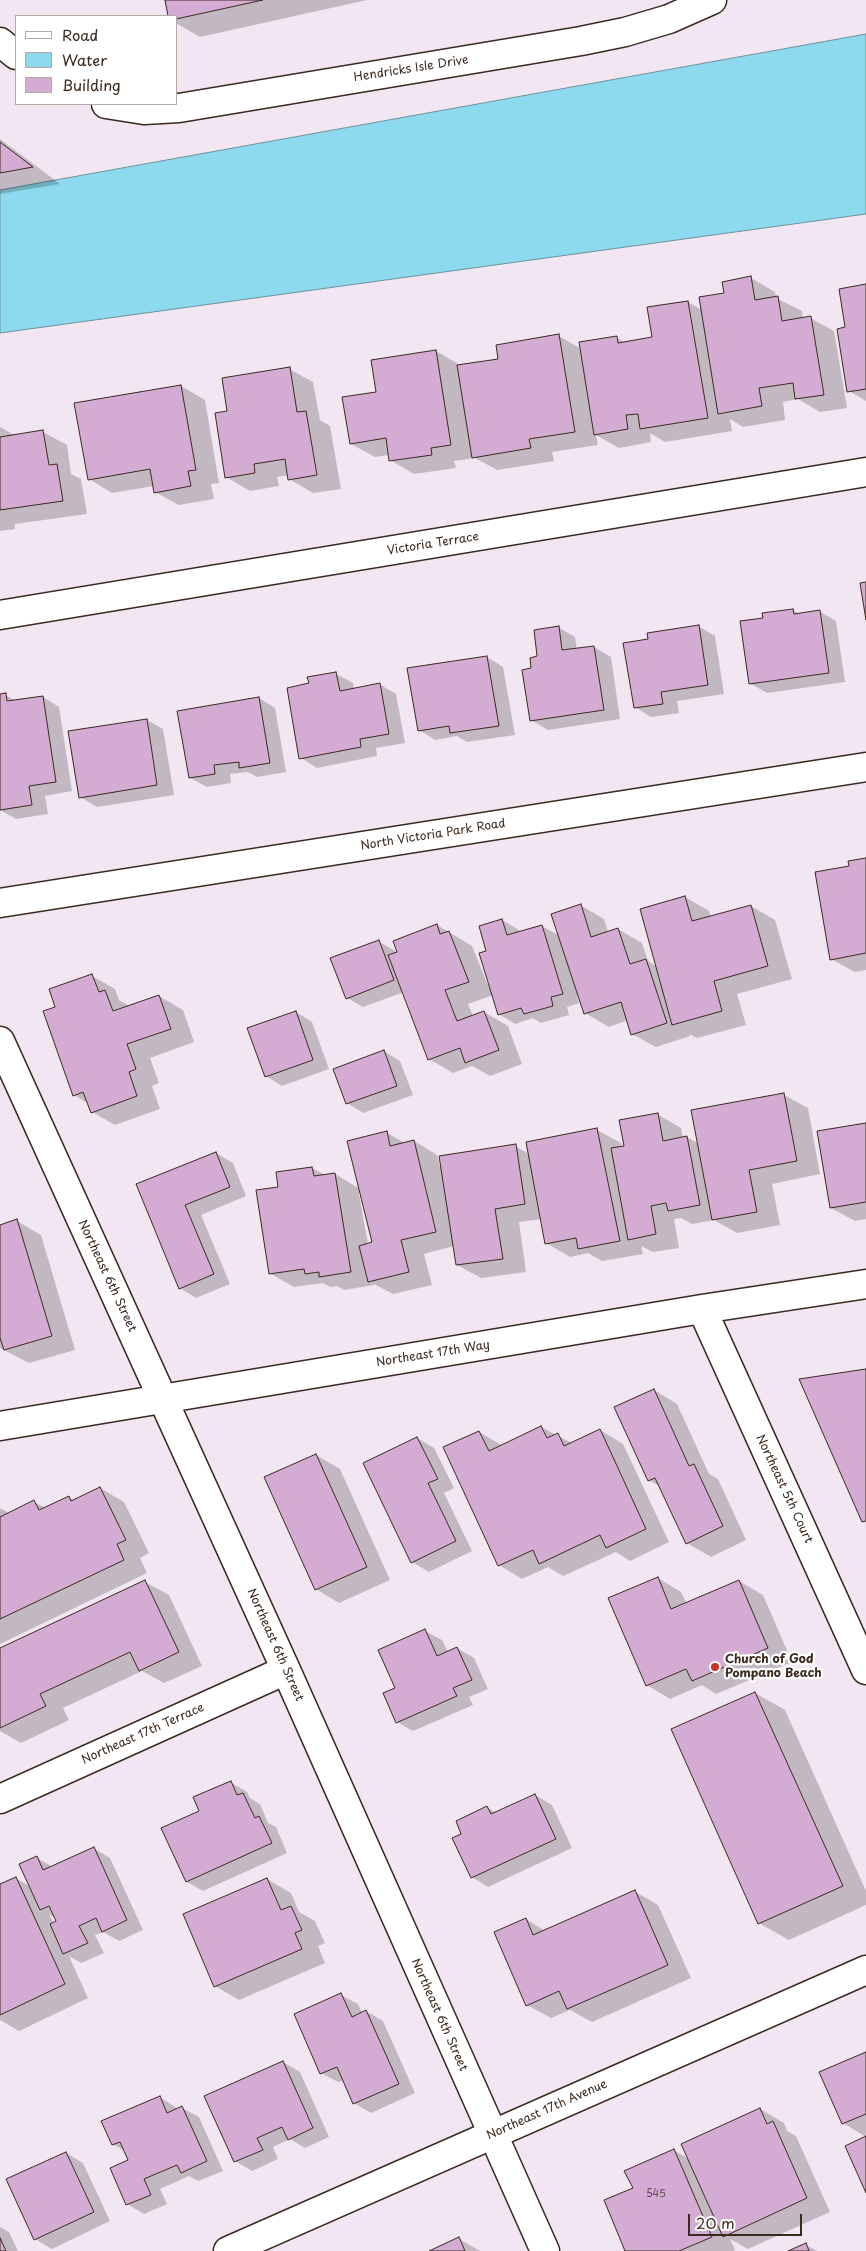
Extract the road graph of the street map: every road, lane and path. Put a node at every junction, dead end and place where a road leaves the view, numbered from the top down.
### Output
1 (712, 0) edge
2 (0, 42) edge
3 (15, 54) edge
4 (112, 105) edge
5 (866, 472) edge
6 (0, 615) edge
7 (866, 767) edge
8 (0, 903) edge
9 (0, 1042) edge
10 (866, 1284) edge
11 (702, 1309) junction
12 (163, 1399) junction
13 (0, 1426) edge
14 (286, 1670) junction
15 (866, 1670) edge
16 (0, 1799) edge
17 (866, 1970) edge
18 (492, 2134) junction
19 (228, 2251) edge
20 (545, 2251) edge

1 - 4 street, Hendricks Isle Drive
2 - 3 street
5 - 6 street, Victoria Terrace
7 - 8 street, North Victoria Park Road
9 - 12 street, Northeast 6th Street
10 - 11 street, Northeast 17th Way
11 - 12 street, Northeast 17th Way
11 - 15 street, Northeast 5th Court
12 - 13 street, Northeast 17th Way
12 - 14 street, Northeast 6th Street
14 - 16 street, Northeast 17th Terrace
14 - 18 street, Northeast 6th Street
17 - 18 street, Northeast 17th Avenue
18 - 19 street, Northeast 17th Avenue
18 - 20 street, Northeast 6th Street

